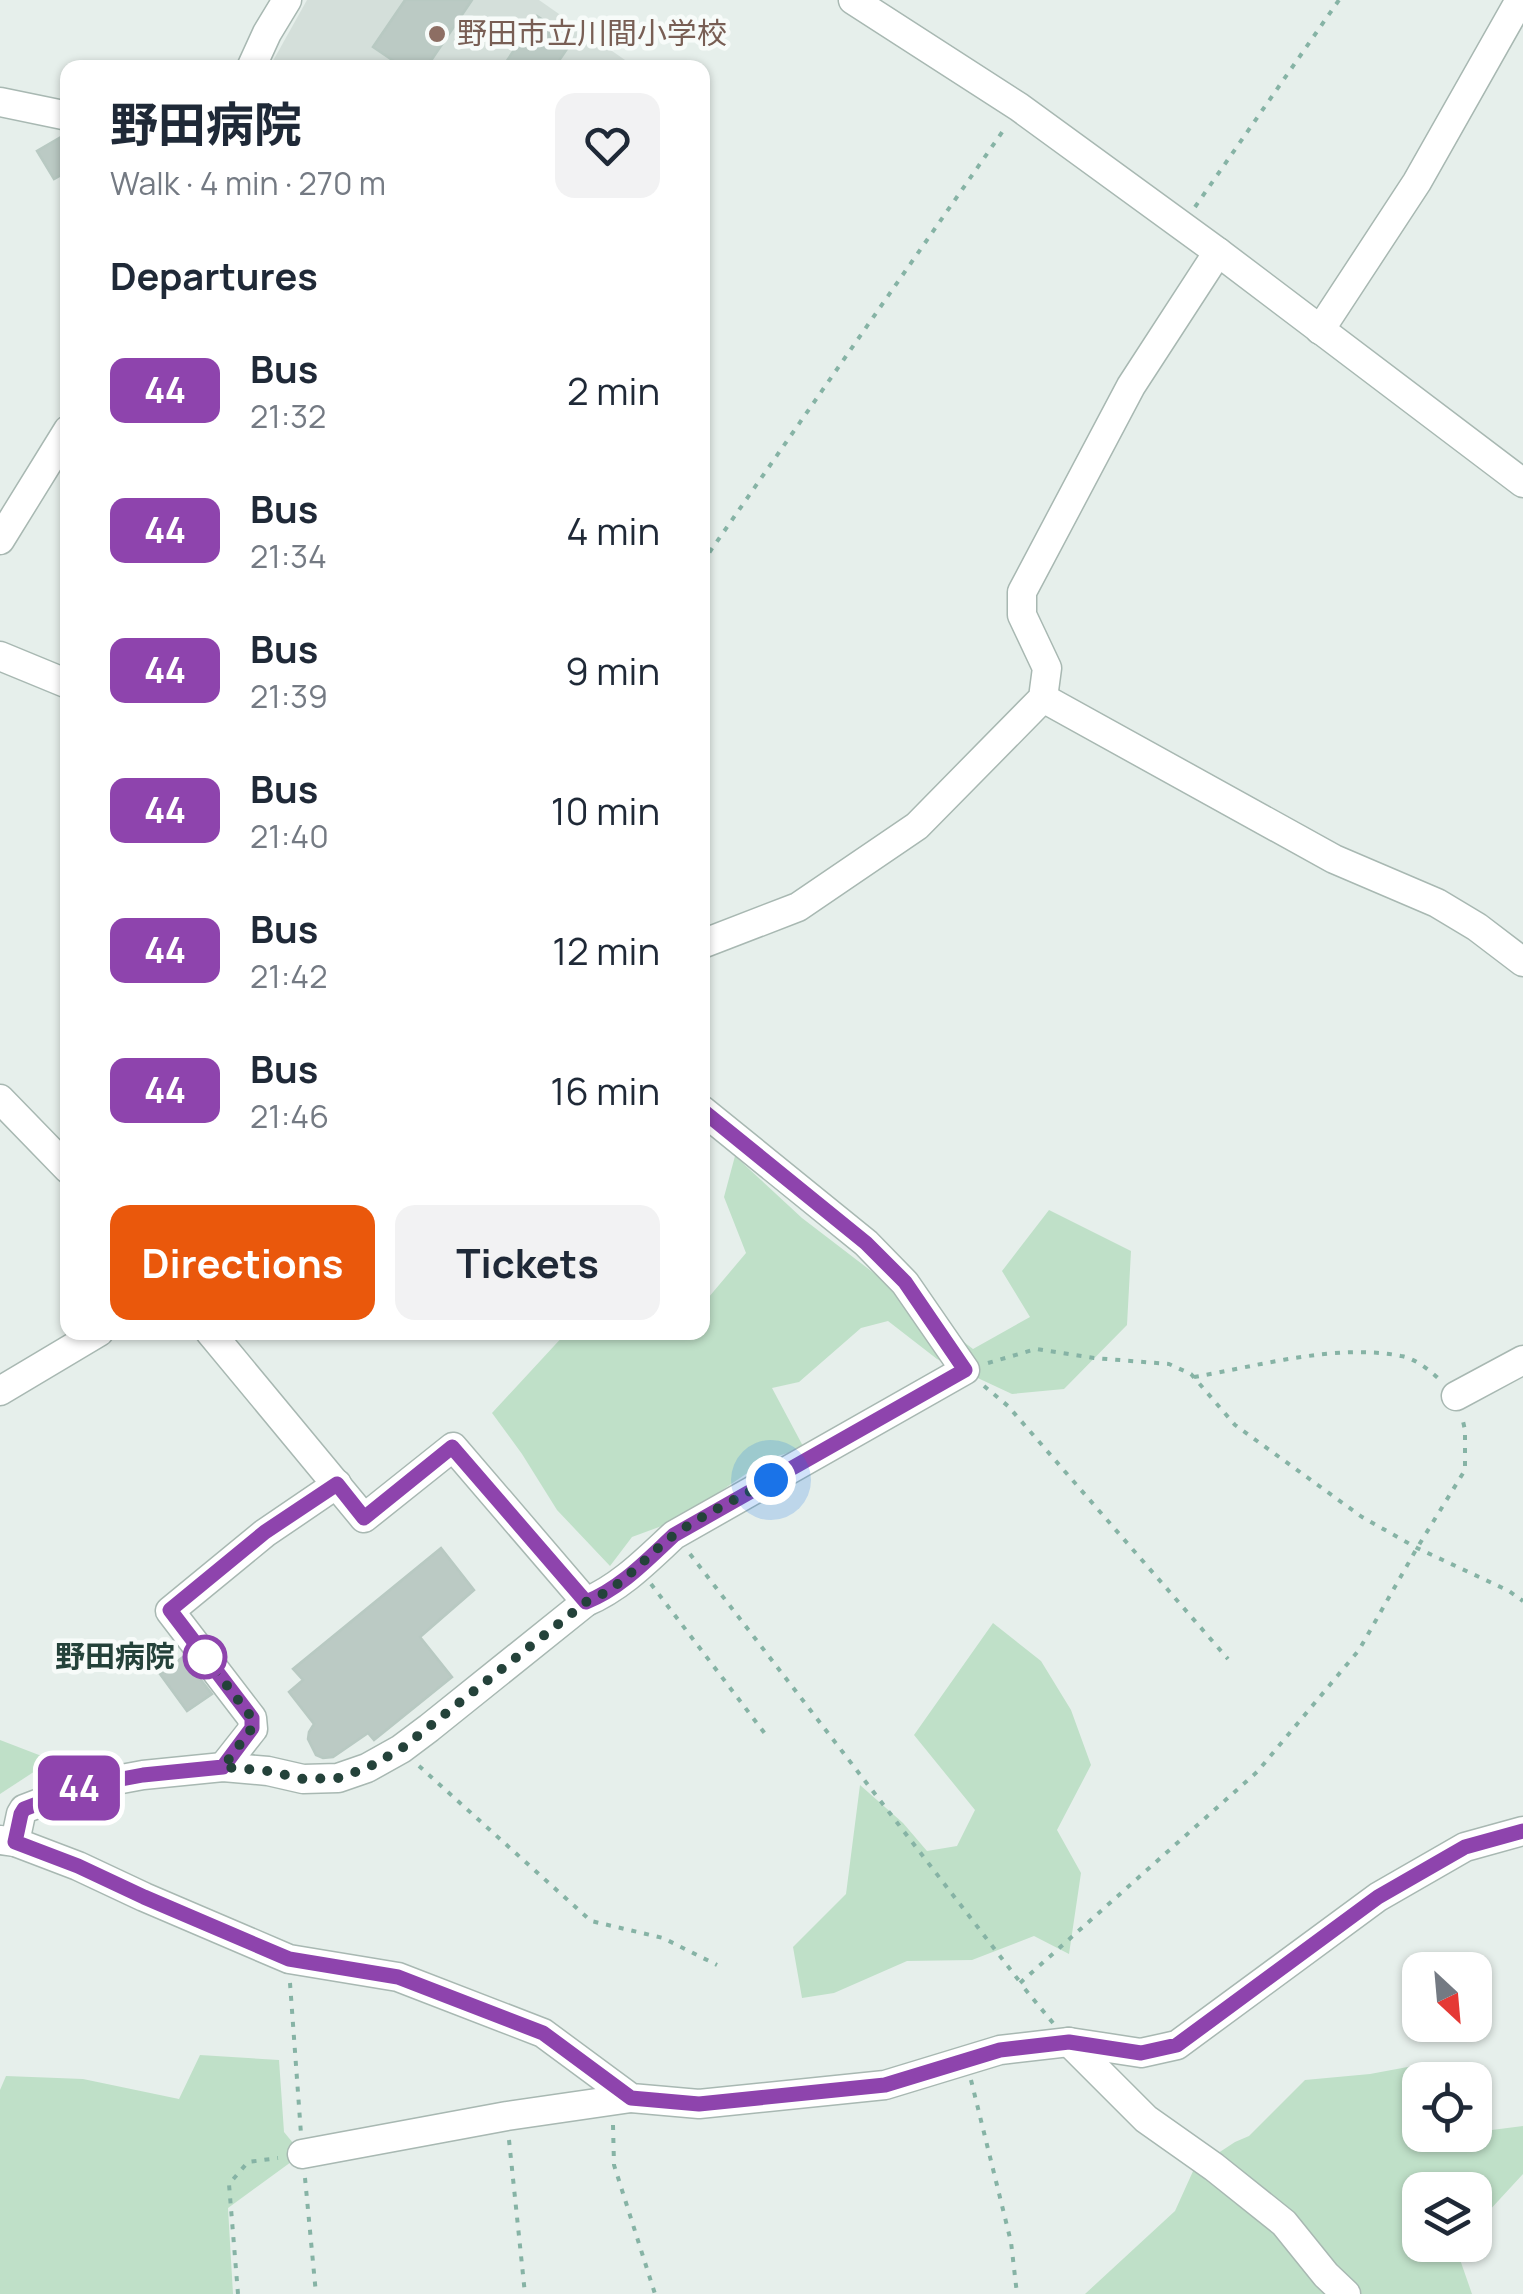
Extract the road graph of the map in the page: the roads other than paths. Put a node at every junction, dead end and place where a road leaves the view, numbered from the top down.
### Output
1 (288, 0) edge
2 (854, 0) edge
3 (1520, 0) edge
4 (255, 60) edge
5 (0, 102) edge
6 (60, 114) edge
7 (1218, 252) junction
8 (1320, 330) junction
9 (60, 443) edge
10 (1523, 483) edge
11 (0, 540) edge
12 (0, 656) edge
13 (60, 681) edge
14 (1042, 698) junction
15 (710, 941) edge
16 (1523, 962) edge
17 (0, 1099) edge
18 (710, 1117) edge
19 (60, 1161) edge
20 (86, 1340) edge
21 (217, 1340) edge
22 (1523, 1360) edge
23 (0, 1392) edge
24 (1456, 1396) road end
25 (337, 1484) junction
26 (586, 1602) junction
27 (223, 1767) junction
28 (1523, 1831) edge
29 (8, 1841) edge
30 (1069, 2042) junction
31 (622, 2099) junction
32 (302, 2154) road end
33 (1346, 2294) edge

1 - 4 street
2 - 7 street
3 - 8 street
5 - 6 street
7 - 8 street
7 - 14 street
8 - 10 street
9 - 11 street
12 - 13 street
14 - 15 street
14 - 16 street
17 - 19 street
18 - 26 street
20 - 23 street
21 - 25 street
22 - 24 street
25 - 26 street
25 - 27 street
26 - 27 street
27 - 29 street
28 - 30 street
29 - 31 street
30 - 31 street
30 - 33 street
31 - 32 street

